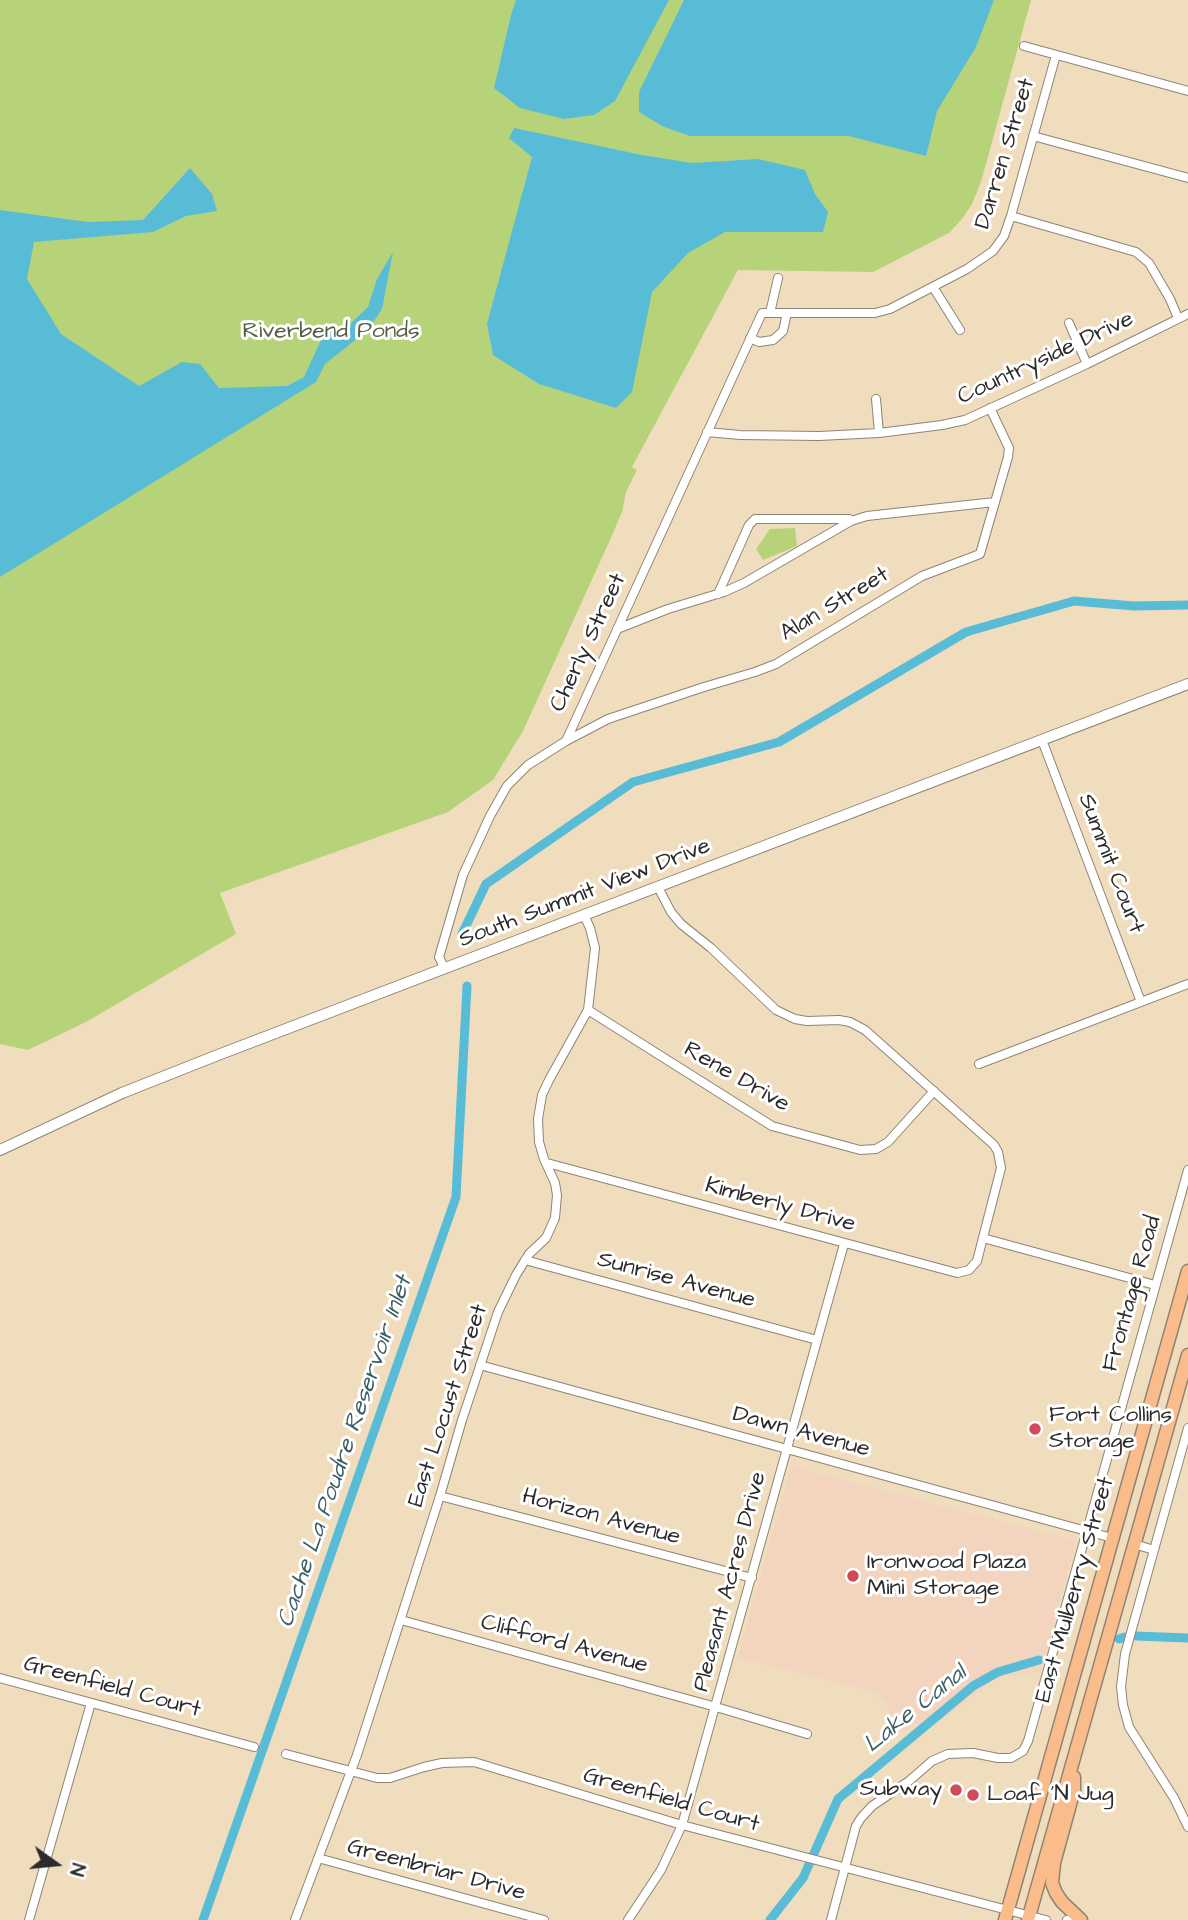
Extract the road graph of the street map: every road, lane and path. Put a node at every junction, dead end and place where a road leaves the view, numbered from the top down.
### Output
1 (1024, 46) dead end
2 (1056, 55) junction
3 (1188, 91) edge
4 (1033, 136) junction
5 (1188, 178) edge
6 (1011, 216) junction
7 (778, 278) dead end
8 (933, 287) junction
9 (766, 313) junction
10 (787, 313) junction
11 (1188, 314) edge
12 (1178, 318) junction
13 (1069, 323) dead end
14 (960, 330) dead end
15 (750, 338) junction
16 (1087, 364) junction
17 (876, 400) dead end
18 (990, 408) junction
19 (707, 432) junction
20 (879, 433) junction
21 (995, 502) junction
22 (867, 516) junction
23 (718, 594) junction
24 (617, 628) junction
25 (1188, 684) edge
26 (1042, 740) junction
27 (566, 741) junction
28 (658, 887) junction
29 (584, 915) junction
30 (445, 969) junction
31 (1188, 984) edge
32 (1141, 1002) junction
33 (588, 1010) junction
34 (979, 1064) dead end
35 (933, 1091) junction
36 (0, 1150) edge
37 (547, 1163) junction
38 (1188, 1170) edge
39 (983, 1238) junction
40 (844, 1244) junction
41 (525, 1260) junction
42 (1188, 1271) edge
43 (1155, 1285) junction
44 (817, 1340) junction
45 (1188, 1355) edge
46 (480, 1366) junction
47 (1188, 1428) edge
48 (787, 1450) junction
49 (440, 1496) junction
50 (1087, 1532) junction
51 (1112, 1538) junction
52 (1134, 1544) junction
53 (1154, 1550) junction
54 (752, 1578) junction
55 (401, 1620) junction
56 (0, 1678) edge
57 (91, 1703) junction
58 (716, 1707) junction
59 (807, 1734) dead end
60 (254, 1746) dead end
61 (1075, 1751) junction
62 (286, 1754) dead end
63 (351, 1772) junction
64 (682, 1825) junction
65 (1188, 1827) edge
66 (318, 1858) junction
67 (844, 1868) junction
68 (1006, 1915) edge
69 (1029, 1918) edge
70 (29, 1920) edge
71 (295, 1920) edge
72 (544, 1920) edge
73 (628, 1920) edge
74 (831, 1920) edge
75 (1046, 1920) edge
76 (1081, 1920) edge

1 - 2 street
2 - 3 street
2 - 4 street, Darren Street
4 - 5 street
4 - 6 street, Darren Street
6 - 8 street, Darren Street
6 - 12 street
7 - 9 street, Cherly Street
8 - 10 street, Darren Street
8 - 14 street
9 - 10 street, Darren Street
9 - 15 street, Cherly Street
10 - 15 street
11 - 12 street, Countryside Drive
12 - 16 street, Countryside Drive
13 - 16 street
15 - 19 street, Cherly Street
16 - 18 street, Countryside Drive
17 - 20 street
18 - 20 street, Countryside Drive
18 - 21 street, Alan Street
19 - 20 street, Countryside Drive
19 - 24 street, Cherly Street
21 - 22 street
21 - 27 street, Alan Street
22 - 23 street
22 - 23 street
23 - 24 street
24 - 27 street, Cherly Street
25 - 26 street, South Summit View Drive
26 - 28 street, South Summit View Drive
26 - 32 street, Summit Court
27 - 30 street, Cherly Street
28 - 29 street, South Summit View Drive
28 - 35 street, Kimberly Drive
29 - 30 street, South Summit View Drive
29 - 33 street, East Locust Street
30 - 36 street, South Summit View Drive
31 - 32 street
32 - 34 street
33 - 35 street, Rene Drive
33 - 37 street, East Locust Street
35 - 39 street, Kimberly Drive
37 - 40 street, Kimberly Drive
37 - 41 street, East Locust Street
38 - 43 street, Frontage Road
39 - 40 street, Kimberly Drive
39 - 43 street
40 - 44 street, Pleasant Acres Drive
41 - 44 street, Sunrise Avenue
41 - 46 street, East Locust Street
42 - 51 highway, East Mulberry Street
43 - 50 street, Frontage Road
44 - 48 street, Pleasant Acres Drive
45 - 52 highway, East Mulberry Street
46 - 48 street, Dawn Avenue
46 - 49 street, East Locust Street
47 - 53 street
48 - 50 street, Dawn Avenue
48 - 54 street, Pleasant Acres Drive
49 - 54 street, Horizon Avenue
49 - 55 street, East Locust Street
50 - 51 street, Dawn Avenue
50 - 67 street, Frontage Road
51 - 68 highway, East Mulberry Street
52 - 53 street
52 - 61 highway, East Mulberry Street
53 - 65 street
54 - 58 street, Pleasant Acres Drive
55 - 58 street, Clifford Avenue
55 - 63 street, East Locust Street
56 - 57 street, Greenfield Court
57 - 60 street, Greenfield Court
57 - 70 street
58 - 59 street, Clifford Avenue
58 - 64 street, Pleasant Acres Drive
61 - 69 highway, East Mulberry Street
61 - 76 highway
62 - 63 street, Greenfield Court
63 - 64 street, Greenfield Court
63 - 66 street, East Locust Street
64 - 67 street, Greenfield Court
64 - 73 street, Pleasant Acres Drive
66 - 71 street, East Locust Street
66 - 72 street, Greenbriar Drive
67 - 68 street, Greenfield Court
67 - 74 street, Frontage Road
68 - 69 street, Greenfield Court
69 - 75 street, Greenfield Court

